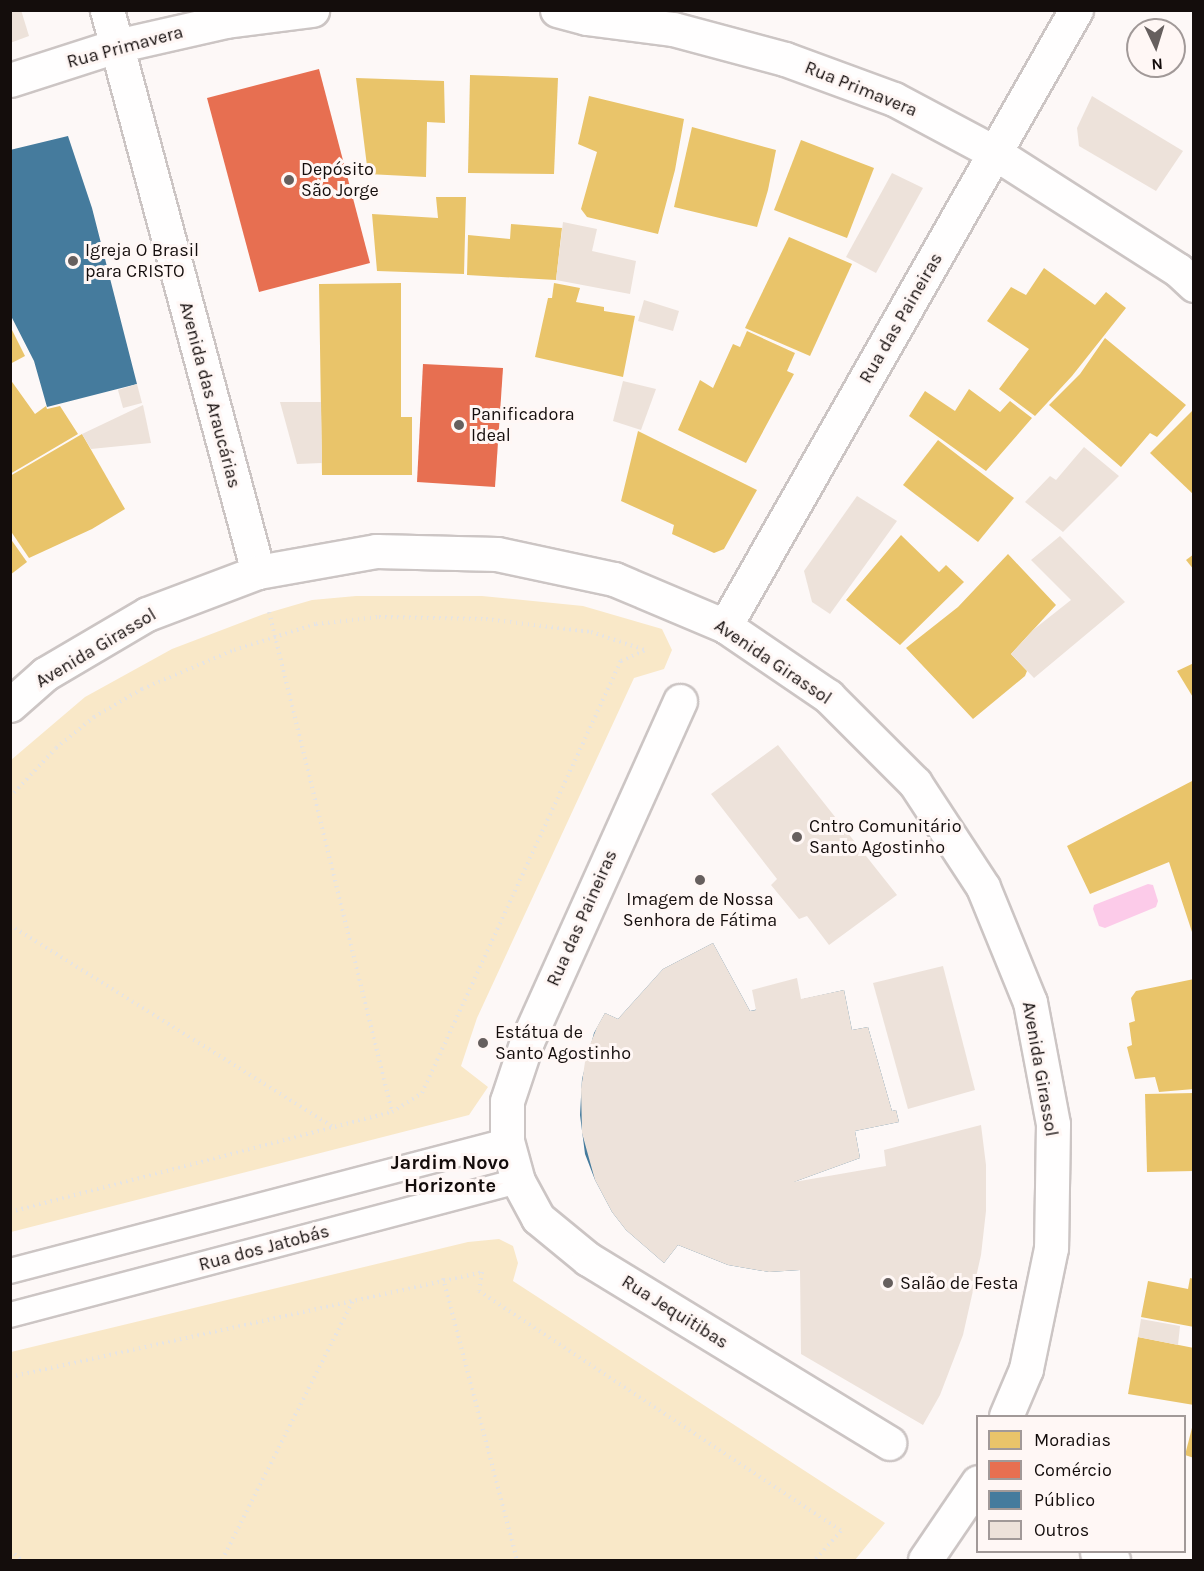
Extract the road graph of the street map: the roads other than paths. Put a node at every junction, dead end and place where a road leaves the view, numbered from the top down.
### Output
1 (107, 10) edge
2 (312, 10) edge
3 (557, 10) edge
4 (1076, 10) edge
5 (670, 20) edge
6 (116, 46) junction
7 (10, 80) edge
8 (995, 153) junction
9 (1194, 285) edge
10 (258, 572) junction
11 (725, 626) junction
12 (680, 701) dead end
13 (10, 705) edge
14 (507, 1141) junction
15 (518, 1181) junction
16 (10, 1271) edge
17 (10, 1315) edge
18 (1006, 1415) edge
19 (889, 1443) dead end
20 (976, 1484) edge
21 (925, 1560) edge

1 - 6 street, Avenida das Araucárias
2 - 6 street, Rua Primavera
3 - 5 street, Rua Primavera
4 - 8 street, Rua das Paineiras
5 - 8 street, Rua Primavera
6 - 7 street, Rua Primavera
6 - 10 street, Avenida das Araucárias
8 - 9 street, Rua Primavera
8 - 11 street, Rua das Paineiras
10 - 11 street, Avenida Girassol
10 - 13 street, Avenida Girassol
11 - 18 street, Avenida Girassol
12 - 14 street, Rua das Paineiras
14 - 15 street, Rua Jequitibas
14 - 16 lane
15 - 17 lane, Rua dos Jatobás
15 - 19 street, Rua Jequitibas
20 - 21 street

